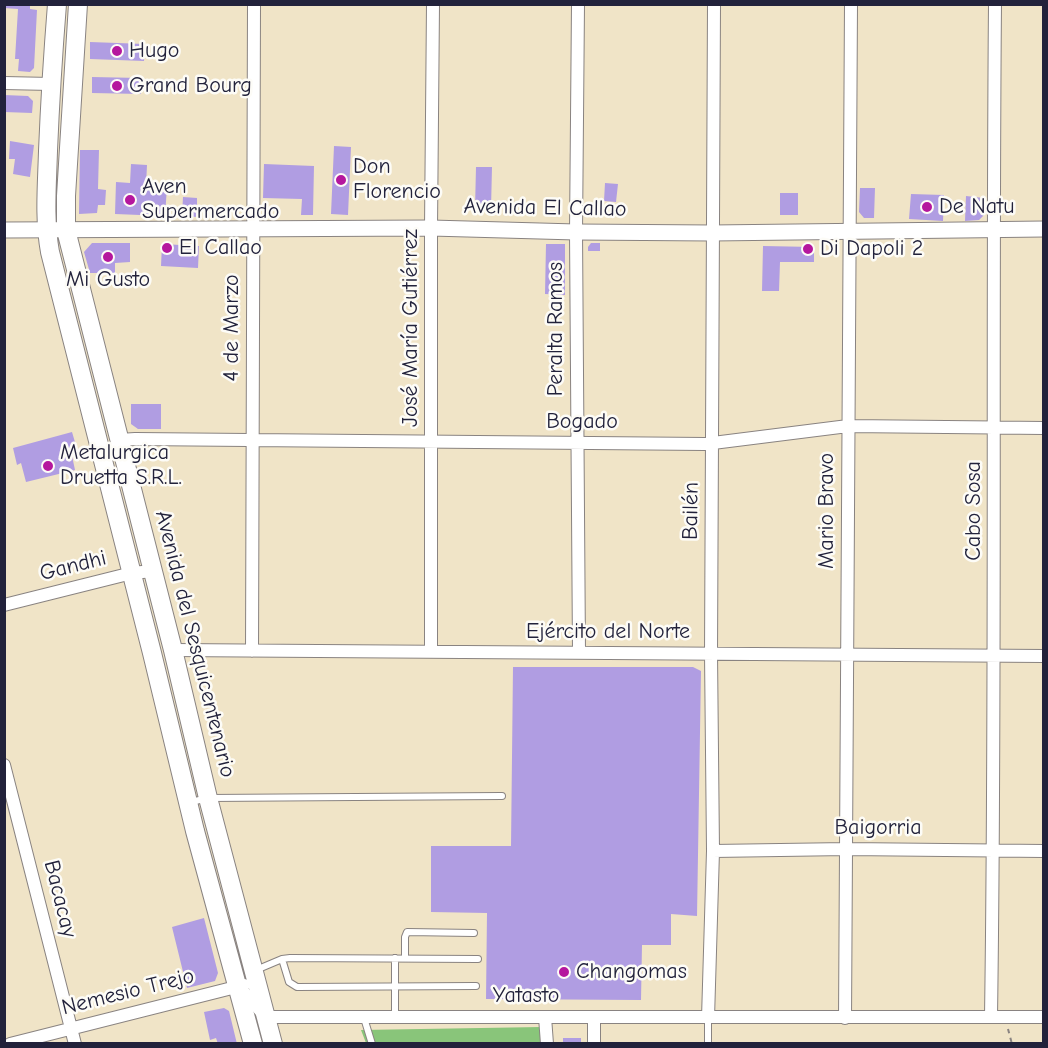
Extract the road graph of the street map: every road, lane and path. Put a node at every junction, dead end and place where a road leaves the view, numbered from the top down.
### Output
1 (57, 4) edge
2 (78, 4) edge
3 (254, 4) edge
4 (433, 4) edge
5 (578, 4) edge
6 (714, 4) edge
7 (851, 4) edge
8 (995, 4) edge
9 (4, 83) edge
10 (51, 84) junction
11 (253, 228) junction
12 (431, 228) junction
13 (993, 229) junction
14 (1044, 229) edge
15 (4, 230) edge
16 (66, 230) junction
17 (46, 231) junction
18 (576, 232) junction
19 (849, 232) junction
20 (712, 233) junction
21 (848, 426) junction
22 (995, 427) junction
23 (1044, 428) edge
24 (120, 440) junction
25 (253, 441) junction
26 (432, 441) junction
27 (578, 443) junction
28 (713, 443) junction
29 (153, 571) junction
30 (132, 573) junction
31 (4, 605) edge
32 (173, 650) junction
33 (252, 651) junction
34 (431, 651) junction
35 (579, 653) junction
36 (711, 653) junction
37 (848, 654) junction
38 (994, 655) junction
39 (1044, 656) edge
40 (4, 765) edge
41 (502, 796) dead end
42 (208, 798) junction
43 (188, 803) junction
44 (847, 849) junction
45 (713, 851) junction
46 (993, 851) junction
47 (1044, 851) edge
48 (474, 933) dead end
49 (396, 958) junction
50 (405, 958) junction
51 (282, 959) junction
52 (478, 959) dead end
53 (255, 977) junction
54 (396, 985) junction
55 (238, 986) junction
56 (476, 986) dead end
57 (266, 1017) junction
58 (364, 1017) junction
59 (395, 1017) junction
60 (545, 1017) junction
61 (594, 1017) junction
62 (845, 1017) junction
63 (991, 1017) junction
64 (1007, 1017) junction
65 (1044, 1017) edge
66 (708, 1018) junction
67 (71, 1028) junction
68 (10, 1044) edge
69 (75, 1044) edge
70 (253, 1044) edge
71 (273, 1044) edge
72 (372, 1044) edge
73 (547, 1044) edge
74 (594, 1044) edge
75 (708, 1044) edge
76 (1012, 1044) edge

1 - 10 main road, Avenida del Sesquicentenario
2 - 16 main road, Avenida del Sesquicentenario
3 - 11 street, 4 de Marzo
4 - 12 street, José María Gutiérrez
5 - 18 street, Peralta Ramos
6 - 20 street, Bailén
7 - 19 street, Mario Bravo
8 - 13 street, Cabo Sosa
9 - 10 street
10 - 17 main road, Avenida del Sesquicentenario
11 - 12 street, Avenida El Callao
11 - 16 street, Avenida El Callao
11 - 25 street, 4 de Marzo
12 - 18 street, Avenida El Callao
12 - 26 street, José María Gutiérrez
13 - 14 street, Avenida El Callao
13 - 19 street, Avenida El Callao
13 - 22 street, Cabo Sosa
15 - 17 street, Avenida El Callao
16 - 17 street, Avenida El Callao
16 - 24 main road, Avenida del Sesquicentenario
17 - 30 main road, Avenida del Sesquicentenario
18 - 20 street, Avenida El Callao
18 - 27 street, Peralta Ramos
19 - 20 street, Avenida El Callao
19 - 21 street, Mario Bravo
20 - 28 street, Bailén
21 - 22 street, Bogado
21 - 28 street, Bogado
21 - 37 street, Mario Bravo
22 - 23 street, Bogado
22 - 38 street, Cabo Sosa
24 - 25 street, Bogado
24 - 29 main road, Avenida del Sesquicentenario
25 - 26 street, Bogado
25 - 33 street, 4 de Marzo
26 - 27 street, Bogado
26 - 34 street, José María Gutiérrez
27 - 28 street, Bogado
27 - 35 street, Peralta Ramos
28 - 36 street, Bailén
29 - 30 street, Gandhi
29 - 32 main road, Avenida del Sesquicentenario
30 - 31 street, Gandhi
30 - 43 main road, Avenida del Sesquicentenario
32 - 33 street, Ejército del Norte
32 - 42 main road, Avenida del Sesquicentenario
33 - 34 street, Ejército del Norte
34 - 35 street, Ejército del Norte
35 - 36 street, Ejército del Norte
36 - 37 street, Ejército del Norte
36 - 45 street, Bailén
37 - 38 street, Ejército del Norte
37 - 44 street, Mario Bravo
38 - 39 street, Ejército del Norte
38 - 46 street, Cabo Sosa
40 - 67 street, Bacacay
41 - 42 lane
42 - 43 lane
42 - 53 main road, Avenida del Sesquicentenario
43 - 55 main road, Avenida del Sesquicentenario
44 - 45 street, Baigorria
44 - 46 street, Baigorria
44 - 62 street, Mario Bravo
45 - 66 street, Bailén
46 - 47 street, Baigorria
46 - 63 street, Cabo Sosa
48 - 50 lane
49 - 50 lane
49 - 51 lane
49 - 54 lane
50 - 52 lane
51 - 53 lane
51 - 54 lane
53 - 55 street, Nemesio Trejo
53 - 57 main road, Avenida del Sesquicentenario
54 - 56 lane
54 - 59 lane
55 - 57 street
55 - 67 street, Nemesio Trejo
55 - 70 main road, Avenida del Sesquicentenario
57 - 58 street, Yatasto
57 - 71 main road, Avenida del Sesquicentenario
58 - 59 street, Yatasto
58 - 72 lane
59 - 60 street, Yatasto
60 - 61 street, Yatasto
60 - 73 street
61 - 66 street, Yatasto
61 - 74 street
62 - 63 street, Yatasto
62 - 66 street, Yatasto
63 - 64 street, Yatasto
64 - 65 street, Yatasto
64 - 76 path
66 - 75 lane
67 - 68 street, Nemesio Trejo
67 - 69 street, Bacacay

